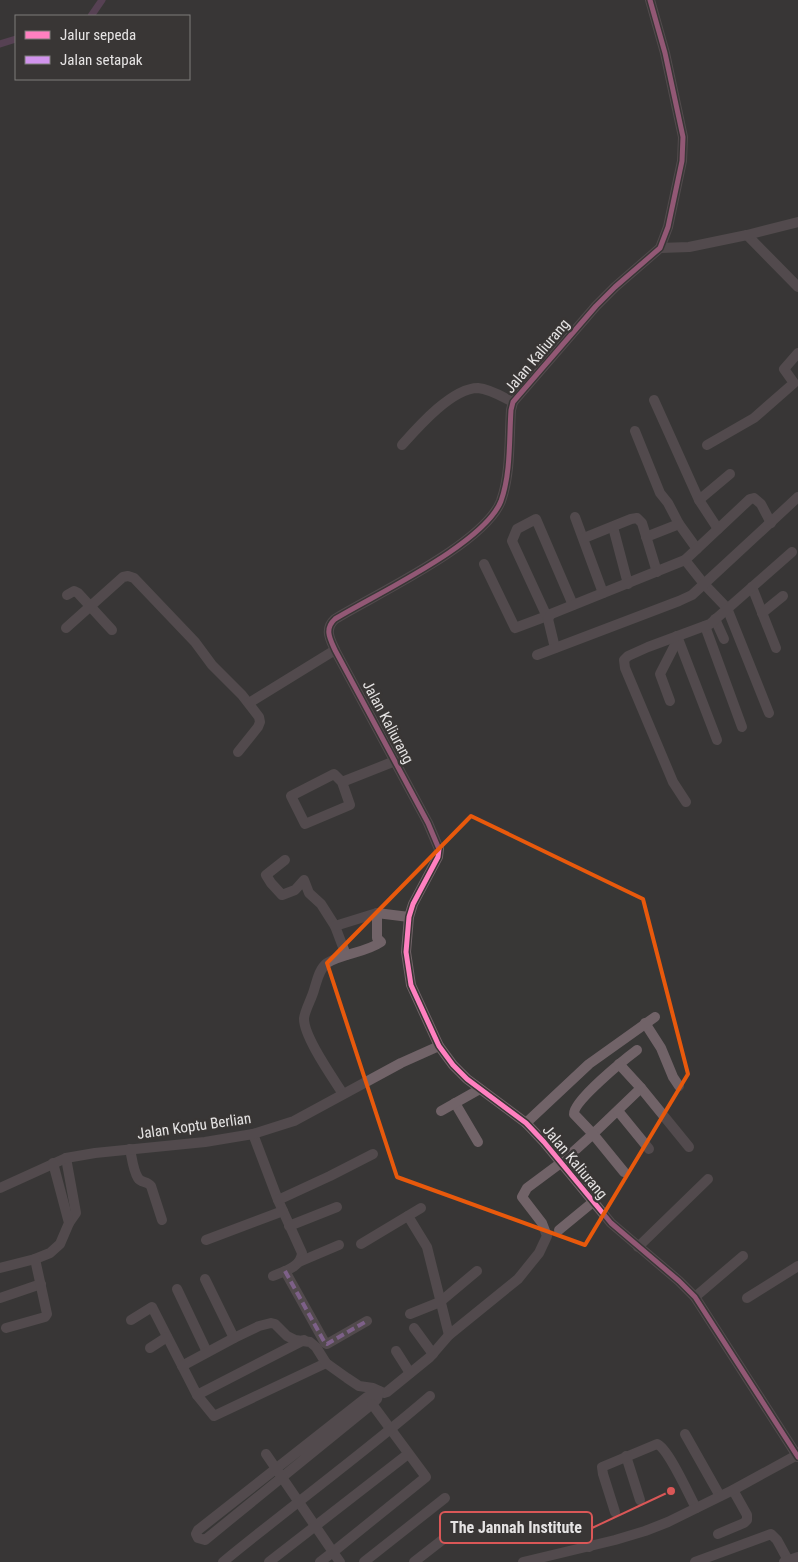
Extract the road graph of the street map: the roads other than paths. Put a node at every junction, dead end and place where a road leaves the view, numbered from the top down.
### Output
1 (650, 0) edge
2 (798, 222) edge
3 (746, 235) junction
4 (660, 248) junction
5 (798, 287) edge
6 (798, 353) edge
7 (796, 382) edge
8 (654, 400) dead end
9 (514, 402) junction
10 (635, 431) dead end
11 (402, 445) dead end
12 (707, 445) dead end
13 (730, 474) dead end
14 (700, 500) junction
15 (796, 502) edge
16 (575, 517) dead end
17 (771, 523) junction
18 (679, 524) junction
19 (614, 527) junction
20 (718, 529) junction
21 (584, 538) junction
22 (646, 538) junction
23 (697, 549) junction
24 (792, 552) dead end
25 (685, 560) junction
26 (484, 564) dead end
27 (657, 572) junction
28 (628, 584) junction
29 (704, 584) junction
30 (752, 587) junction
31 (603, 593) junction
32 (66, 596) dead end
33 (783, 596) dead end
34 (573, 605) junction
35 (91, 606) junction
36 (728, 608) junction
37 (762, 613) junction
38 (548, 617) junction
39 (716, 619) junction
40 (705, 626) junction
41 (66, 628) dead end
42 (112, 630) dead end
43 (677, 638) junction
44 (724, 639) dead end
45 (555, 648) junction
46 (776, 648) dead end
47 (335, 650) junction
48 (537, 654) dead end
49 (670, 701) dead end
50 (249, 703) junction
51 (769, 713) dead end
52 (742, 727) dead end
53 (717, 740) dead end
54 (238, 752) dead end
55 (395, 761) junction
56 (342, 782) junction
57 (686, 802) dead end
58 (285, 860) dead end
59 (377, 913) junction
60 (409, 917) junction
61 (335, 926) junction
62 (346, 955) junction
63 (655, 1017) dead end
64 (645, 1023) junction
65 (439, 1046) junction
66 (637, 1050) dead end
67 (619, 1064) junction
68 (679, 1086) dead end
69 (641, 1088) junction
70 (480, 1089) junction
71 (343, 1094) junction
72 (454, 1103) junction
73 (441, 1111) dead end
74 (618, 1111) junction
75 (526, 1123) junction
76 (253, 1134) junction
77 (593, 1134) junction
78 (478, 1142) dead end
79 (689, 1147) dead end
80 (649, 1149) dead end
81 (130, 1150) junction
82 (373, 1154) dead end
83 (66, 1158) junction
84 (562, 1162) junction
85 (53, 1163) junction
86 (624, 1172) dead end
87 (708, 1179) dead end
88 (0, 1188) edge
89 (278, 1200) junction
90 (593, 1202) junction
91 (337, 1207) dead end
92 (421, 1208) dead end
93 (283, 1211) junction
94 (408, 1216) junction
95 (162, 1220) dead end
96 (69, 1223) junction
97 (289, 1226) junction
98 (559, 1230) dead end
99 (206, 1240) dead end
100 (360, 1244) dead end
101 (339, 1245) dead end
102 (638, 1247) junction
103 (743, 1256) dead end
104 (35, 1259) junction
105 (299, 1262) junction
106 (798, 1266) edge
107 (0, 1268) edge
108 (285, 1271) junction
109 (477, 1271) dead end
110 (273, 1276) dead end
111 (205, 1279) dead end
112 (42, 1284) junction
113 (178, 1289) dead end
114 (695, 1297) junction
115 (0, 1298) edge
116 (747, 1298) dead end
117 (440, 1302) junction
118 (410, 1314) dead end
119 (131, 1320) dead end
120 (367, 1321) dead end
121 (6, 1328) dead end
122 (414, 1328) dead end
123 (449, 1335) junction
124 (167, 1337) junction
125 (234, 1338) junction
126 (304, 1340) junction
127 (150, 1348) dead end
128 (396, 1351) dead end
129 (207, 1352) junction
130 (433, 1354) junction
131 (326, 1363) junction
132 (182, 1366) junction
133 (410, 1373) junction
134 (379, 1392) junction
135 (197, 1395) junction
136 (430, 1396) dead end
137 (372, 1404) junction
138 (390, 1430) junction
139 (685, 1434) dead end
140 (266, 1454) dead end
141 (408, 1454) junction
142 (626, 1456) junction
143 (797, 1456) edge
144 (279, 1473) junction
145 (733, 1490) junction
146 (720, 1496) junction
147 (445, 1498) dead end
148 (640, 1500) dead end
149 (298, 1501) junction
150 (696, 1508) junction
151 (615, 1512) dead end
152 (582, 1522) dead end
153 (464, 1524) dead end
154 (316, 1526) junction
155 (718, 1534) dead end
156 (589, 1547) junction
157 (333, 1552) junction
158 (790, 1560) edge
159 (223, 1562) edge
160 (269, 1562) edge
161 (320, 1562) edge
162 (340, 1562) edge
163 (364, 1562) edge
164 (414, 1562) edge
165 (528, 1562) edge
166 (695, 1562) edge

1 - 4 street
2 - 3 street
3 - 4 street
3 - 5 street
4 - 9 street, Jalan Kaliurang
6 - 7 street
7 - 12 street
8 - 14 street
9 - 11 street
9 - 47 street, Jalan Kaliurang
10 - 18 street
13 - 14 street
14 - 20 street
15 - 17 street
16 - 21 street
17 - 20 street
17 - 29 street
18 - 22 street
18 - 23 street
19 - 21 street
19 - 22 street
19 - 28 street
20 - 23 street
21 - 31 street
22 - 27 street
23 - 25 street
24 - 30 street
25 - 27 street
25 - 29 street
26 - 38 street
27 - 28 street
28 - 31 street
29 - 36 street
29 - 45 street
30 - 36 street
30 - 37 street
31 - 34 street
32 - 35 street
33 - 37 street
34 - 38 street
34 - 38 street
35 - 41 street
35 - 42 street
35 - 50 street
36 - 39 street
36 - 51 street
37 - 46 street
38 - 45 street
39 - 40 street
39 - 44 street
40 - 43 street
40 - 52 street
43 - 49 street
43 - 53 street
43 - 57 street
45 - 48 street
47 - 50 street
47 - 55 street, Jalan Kaliurang
50 - 54 street
55 - 56 street
55 - 60 street, Jalan Kaliurang
56 - 56 street
58 - 61 street
59 - 60 street
59 - 61 street
59 - 62 street
60 - 65 street, Jalan Kaliurang
61 - 62 street
62 - 71 street
63 - 64 street
64 - 68 street
64 - 75 street
65 - 70 street, Jalan Kaliurang
65 - 71 street, Jalan Koptu Berlian
66 - 67 street
67 - 69 street
67 - 77 street
69 - 74 street
69 - 79 street
70 - 72 street
70 - 75 street, Jalan Kaliurang
71 - 76 street, Jalan Koptu Berlian
72 - 73 street
72 - 78 street
74 - 77 street
74 - 80 street
75 - 84 street, Jalan Kaliurang
76 - 81 street, Jalan Koptu Berlian
76 - 89 street
77 - 84 street
77 - 86 street
81 - 83 street, Jalan Koptu Berlian
81 - 95 street
82 - 89 street
83 - 85 street, Jalan Koptu Berlian
83 - 96 street
84 - 90 street, Jalan Kaliurang
84 - 123 street
85 - 88 street, Jalan Koptu Berlian
85 - 96 street
87 - 102 street
89 - 93 street
90 - 98 street
90 - 102 street, Jalan Kaliurang
91 - 97 street
92 - 94 street
93 - 97 street
93 - 99 street
94 - 100 street
94 - 117 street
96 - 104 street
97 - 105 street
101 - 105 street
102 - 114 street, Jalan Kaliurang
103 - 114 street
104 - 107 street
104 - 112 street
105 - 108 street
106 - 116 street
108 - 110 street
108 - 120 street
109 - 117 street
111 - 125 street
112 - 115 street
112 - 121 street
113 - 129 street
114 - 143 street, Jalan Kaliurang
117 - 118 street
117 - 123 street
119 - 124 street
122 - 130 street
123 - 130 street
124 - 127 street
124 - 132 street
125 - 126 street
125 - 129 street
126 - 131 street
126 - 135 street
128 - 133 street
129 - 132 street
130 - 133 street
131 - 134 street
131 - 135 street
132 - 135 street
133 - 134 street
134 - 137 street
134 - 144 street
136 - 138 street
137 - 138 street
137 - 144 street
138 - 141 street
138 - 149 street
139 - 146 street
140 - 144 street
141 - 154 street
141 - 157 street
142 - 148 street
142 - 150 street
142 - 151 street
143 - 145 street
144 - 144 street
144 - 149 street
145 - 146 street
145 - 155 street
146 - 150 street
147 - 163 street
149 - 154 street
149 - 159 street
150 - 156 street
152 - 156 street
153 - 164 street
154 - 157 street
154 - 160 street
156 - 165 street
157 - 161 street
157 - 162 street
158 - 166 street

